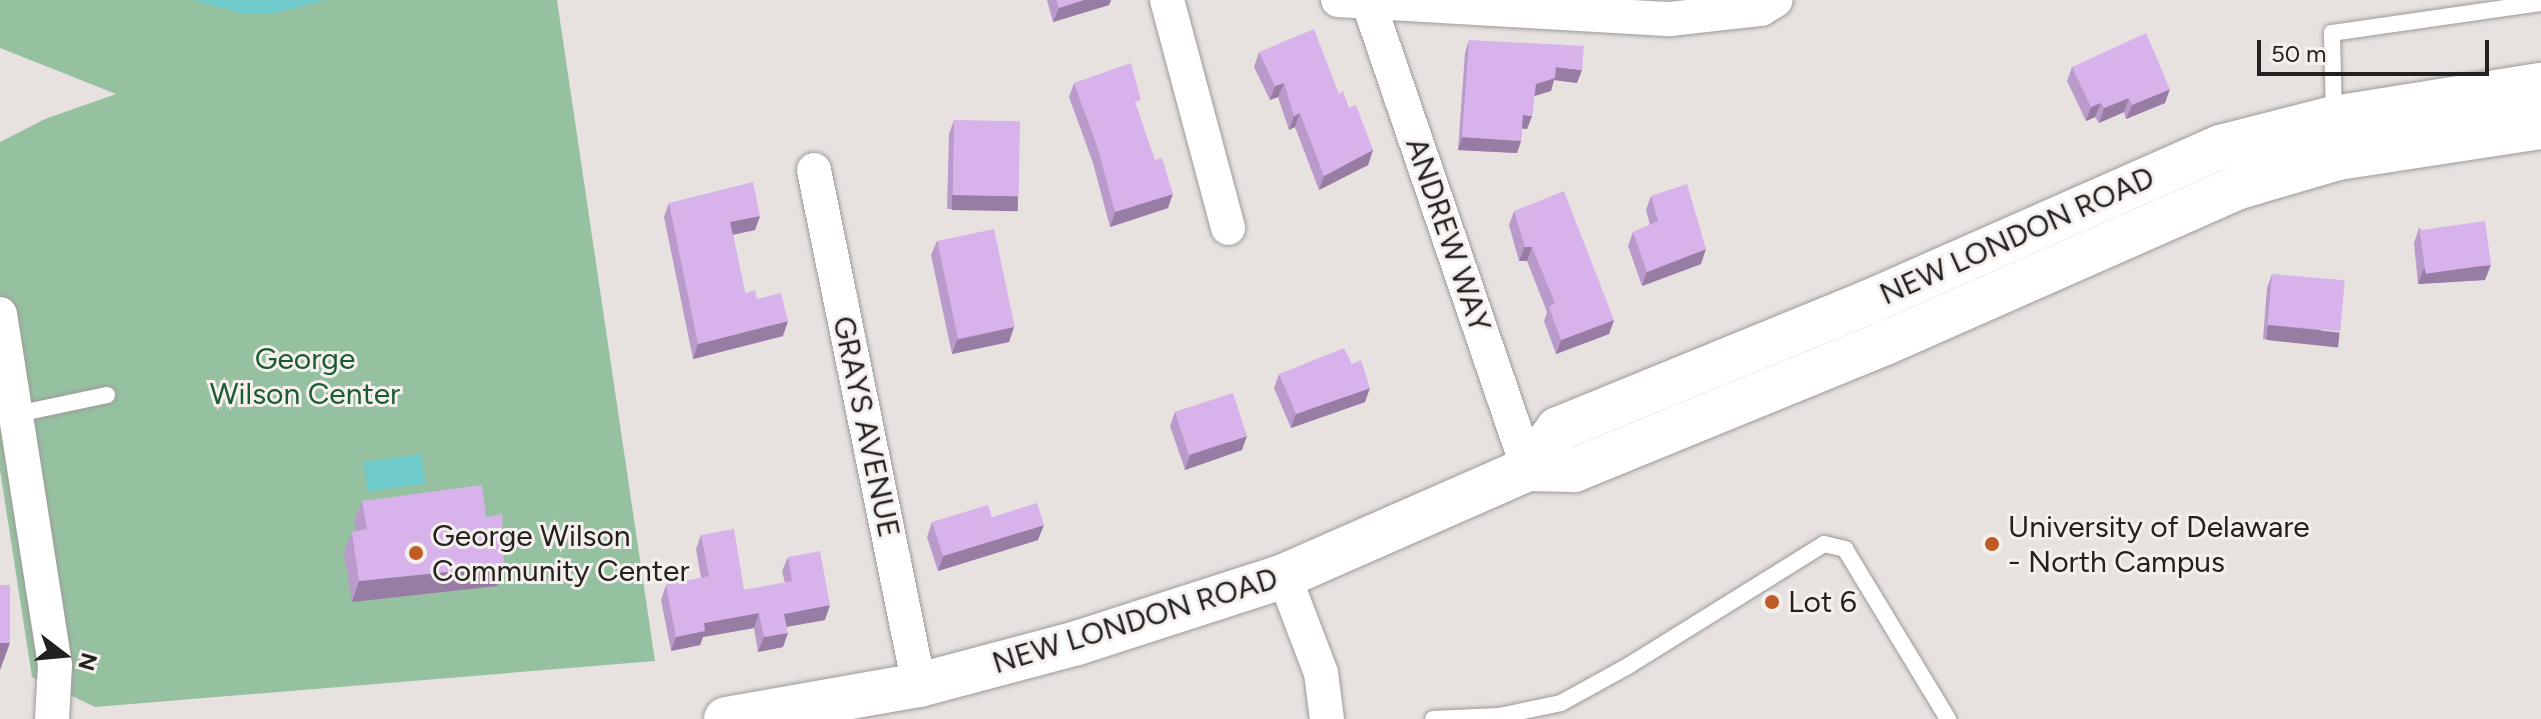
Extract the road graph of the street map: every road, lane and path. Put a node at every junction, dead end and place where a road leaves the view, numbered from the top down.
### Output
1 (1167, 0) edge
2 (1776, 0) edge
3 (2427, 0) edge
4 (1353, 1) edge
5 (2541, 3) edge
6 (2430, 19) junction
7 (2541, 85) edge
8 (2334, 118) junction
9 (2541, 127) edge
10 (814, 170) dead end
11 (1228, 228) dead end
12 (0, 314) edge
13 (107, 395) dead end
14 (17, 414) junction
15 (1528, 469) junction
16 (1284, 576) junction
17 (919, 685) junction
18 (52, 719) edge
19 (726, 719) edge
20 (1327, 719) edge
21 (1433, 719) edge
22 (1948, 719) edge

1 - 11 street
2 - 4 street
3 - 6 lane
4 - 15 street, ANDREW WAY
5 - 6 lane
6 - 8 lane
7 - 8 main road, NEW LONDON ROAD
8 - 15 main road, NEW LONDON ROAD
9 - 15 main road, NEW LONDON ROAD
10 - 17 street, GRAYS AVENUE
12 - 14 street
13 - 14 lane
14 - 18 street
15 - 16 main road, NEW LONDON ROAD
16 - 17 main road, NEW LONDON ROAD
16 - 20 street
17 - 19 main road, NEW LONDON ROAD
21 - 22 lane

